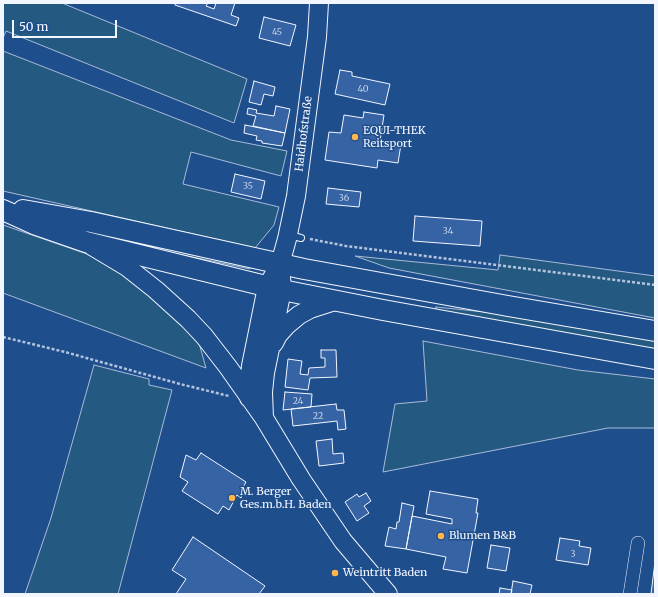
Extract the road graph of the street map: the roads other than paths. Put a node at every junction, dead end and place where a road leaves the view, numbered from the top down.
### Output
1 (319, 3) edge
2 (3, 206) edge
3 (3, 210) edge
4 (86, 242) junction
5 (280, 264) junction
6 (275, 288) junction
7 (335, 301) junction
8 (655, 331) edge
9 (270, 350) junction
10 (655, 358) edge
11 (249, 398) junction
12 (264, 418) junction
13 (638, 543) dead end
14 (388, 594) edge
15 (630, 594) edge

1 - 5 main road, Haidhofstraße
2 - 5 main road
3 - 4 main road
4 - 6 main road
4 - 11 main road, Haidhofstraße
5 - 6 main road, Haidhofstraße
5 - 8 main road
6 - 7 main road
6 - 9 main road, Haidhofstraße
6 - 11 main road, Haidhofstraße
7 - 9 main road, Haidhofstraße
7 - 10 main road
9 - 12 main road, Haidhofstraße
11 - 12 main road, Haidhofstraße
12 - 14 main road, Haidhofstraße
13 - 15 street

